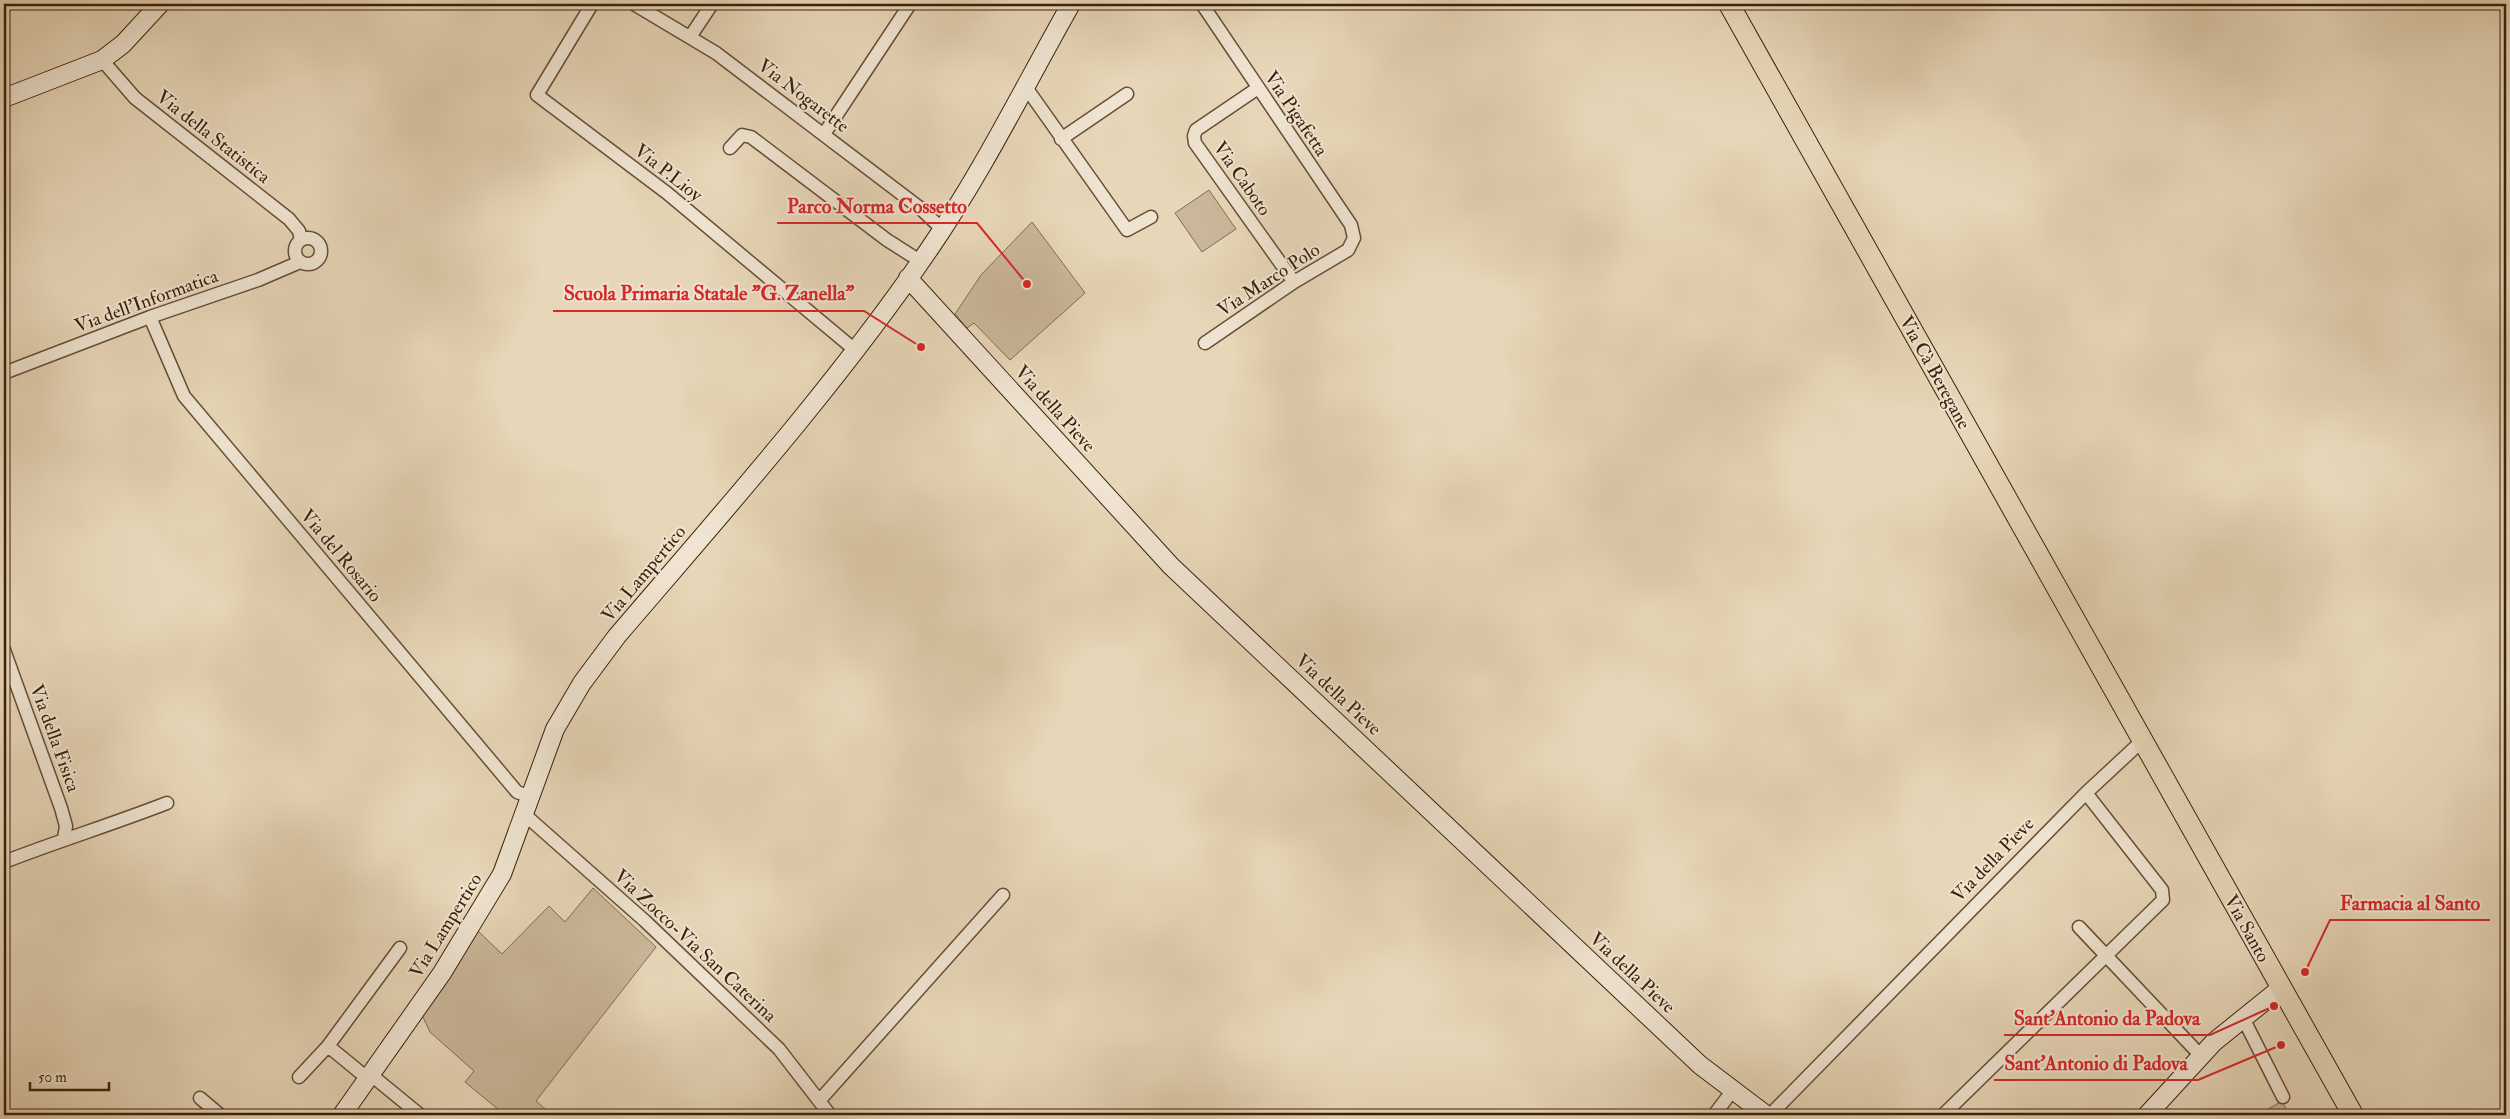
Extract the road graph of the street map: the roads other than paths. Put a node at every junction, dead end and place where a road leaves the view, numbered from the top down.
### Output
1 (160, 4) edge
2 (592, 4) edge
3 (634, 4) edge
4 (712, 4) edge
5 (910, 4) edge
6 (1072, 4) edge
7 (1202, 4) edge
8 (1729, 4) edge
9 (690, 37) junction
10 (102, 60) junction
11 (1025, 86) junction
12 (1258, 88) junction
13 (1126, 94) dead end
14 (4, 98) edge
15 (824, 134) junction
16 (1061, 139) junction
17 (730, 148) dead end
18 (1151, 218) dead end
19 (942, 229) junction
20 (301, 240) junction
21 (1351, 245) joint
22 (920, 261) junction
23 (300, 262) junction
24 (908, 278) junction
25 (1294, 282) junction
26 (150, 317) junction
27 (1205, 343) dead end
28 (855, 350) junction
29 (4, 374) edge
30 (4, 650) edge
31 (2142, 741) junction
32 (2086, 793) junction
33 (530, 797) junction
34 (167, 803) dead end
35 (524, 814) junction
36 (64, 839) junction
37 (4, 862) edge
38 (1003, 895) dead end
39 (2079, 926) dead end
40 (400, 948) dead end
41 (2107, 956) junction
42 (2281, 988) junction
43 (2244, 1020) junction
44 (328, 1046) junction
45 (2202, 1057) junction
46 (369, 1076) junction
47 (299, 1077) dead end
48 (1733, 1090) junction
49 (2283, 1097) dead end
50 (200, 1098) dead end
51 (819, 1101) junction
52 (220, 1115) edge
53 (342, 1115) edge
54 (420, 1115) edge
55 (830, 1115) edge
56 (1714, 1115) edge
57 (1766, 1115) edge
58 (1770, 1115) edge
59 (1943, 1115) edge
60 (2147, 1115) edge
61 (2353, 1115) edge

1 - 10 street
2 - 28 street, Via P.Lioy
3 - 9 street, Via Nogarette
4 - 9 street
5 - 15 street
6 - 11 street, Via Lampertico
7 - 12 street, Via Pigafetta
8 - 31 main road, Via Cà Beregane
9 - 15 street, Via Nogarette
10 - 14 street
10 - 20 street, Via della Statistica
11 - 16 street
11 - 19 street, Via Lampertico
12 - 21 street, Via Pigafetta
12 - 25 street, Via Caboto
13 - 16 street
15 - 19 street, Via Nogarette
16 - 18 street
17 - 22 street
19 - 22 street, Via Lampertico
20 - 23 street
20 - 23 street
21 - 25 street, Via Marco Polo
22 - 24 street, Via Lampertico
23 - 26 street, Via dell'Informatica
24 - 28 street, Via Lampertico
24 - 48 street, Via della Pieve
25 - 27 street, Via Marco Polo
26 - 29 street, Via dell'Informatica
26 - 33 street, Via del Rosario
28 - 33 street, Via Lampertico
30 - 36 street, Via della Fisica
31 - 32 street, Via della Pieve
31 - 42 main road, Via Santo
32 - 41 street
32 - 58 street, Via della Pieve
33 - 35 street, Via Lampertico
34 - 36 street
35 - 46 street, Via Lampertico
35 - 51 street, Via Zocco-Via San Caterina
36 - 37 street
38 - 51 street
39 - 41 street
40 - 44 street
41 - 45 street
41 - 59 street
42 - 43 street
42 - 61 main road, Via Santo
43 - 45 street
43 - 49 street
44 - 46 street
44 - 47 street
45 - 60 street
46 - 53 street, Via Lampertico
46 - 54 street
48 - 56 street
48 - 57 street, Via della Pieve
50 - 52 street
51 - 55 street, Via Zocco-Via San Caterina

